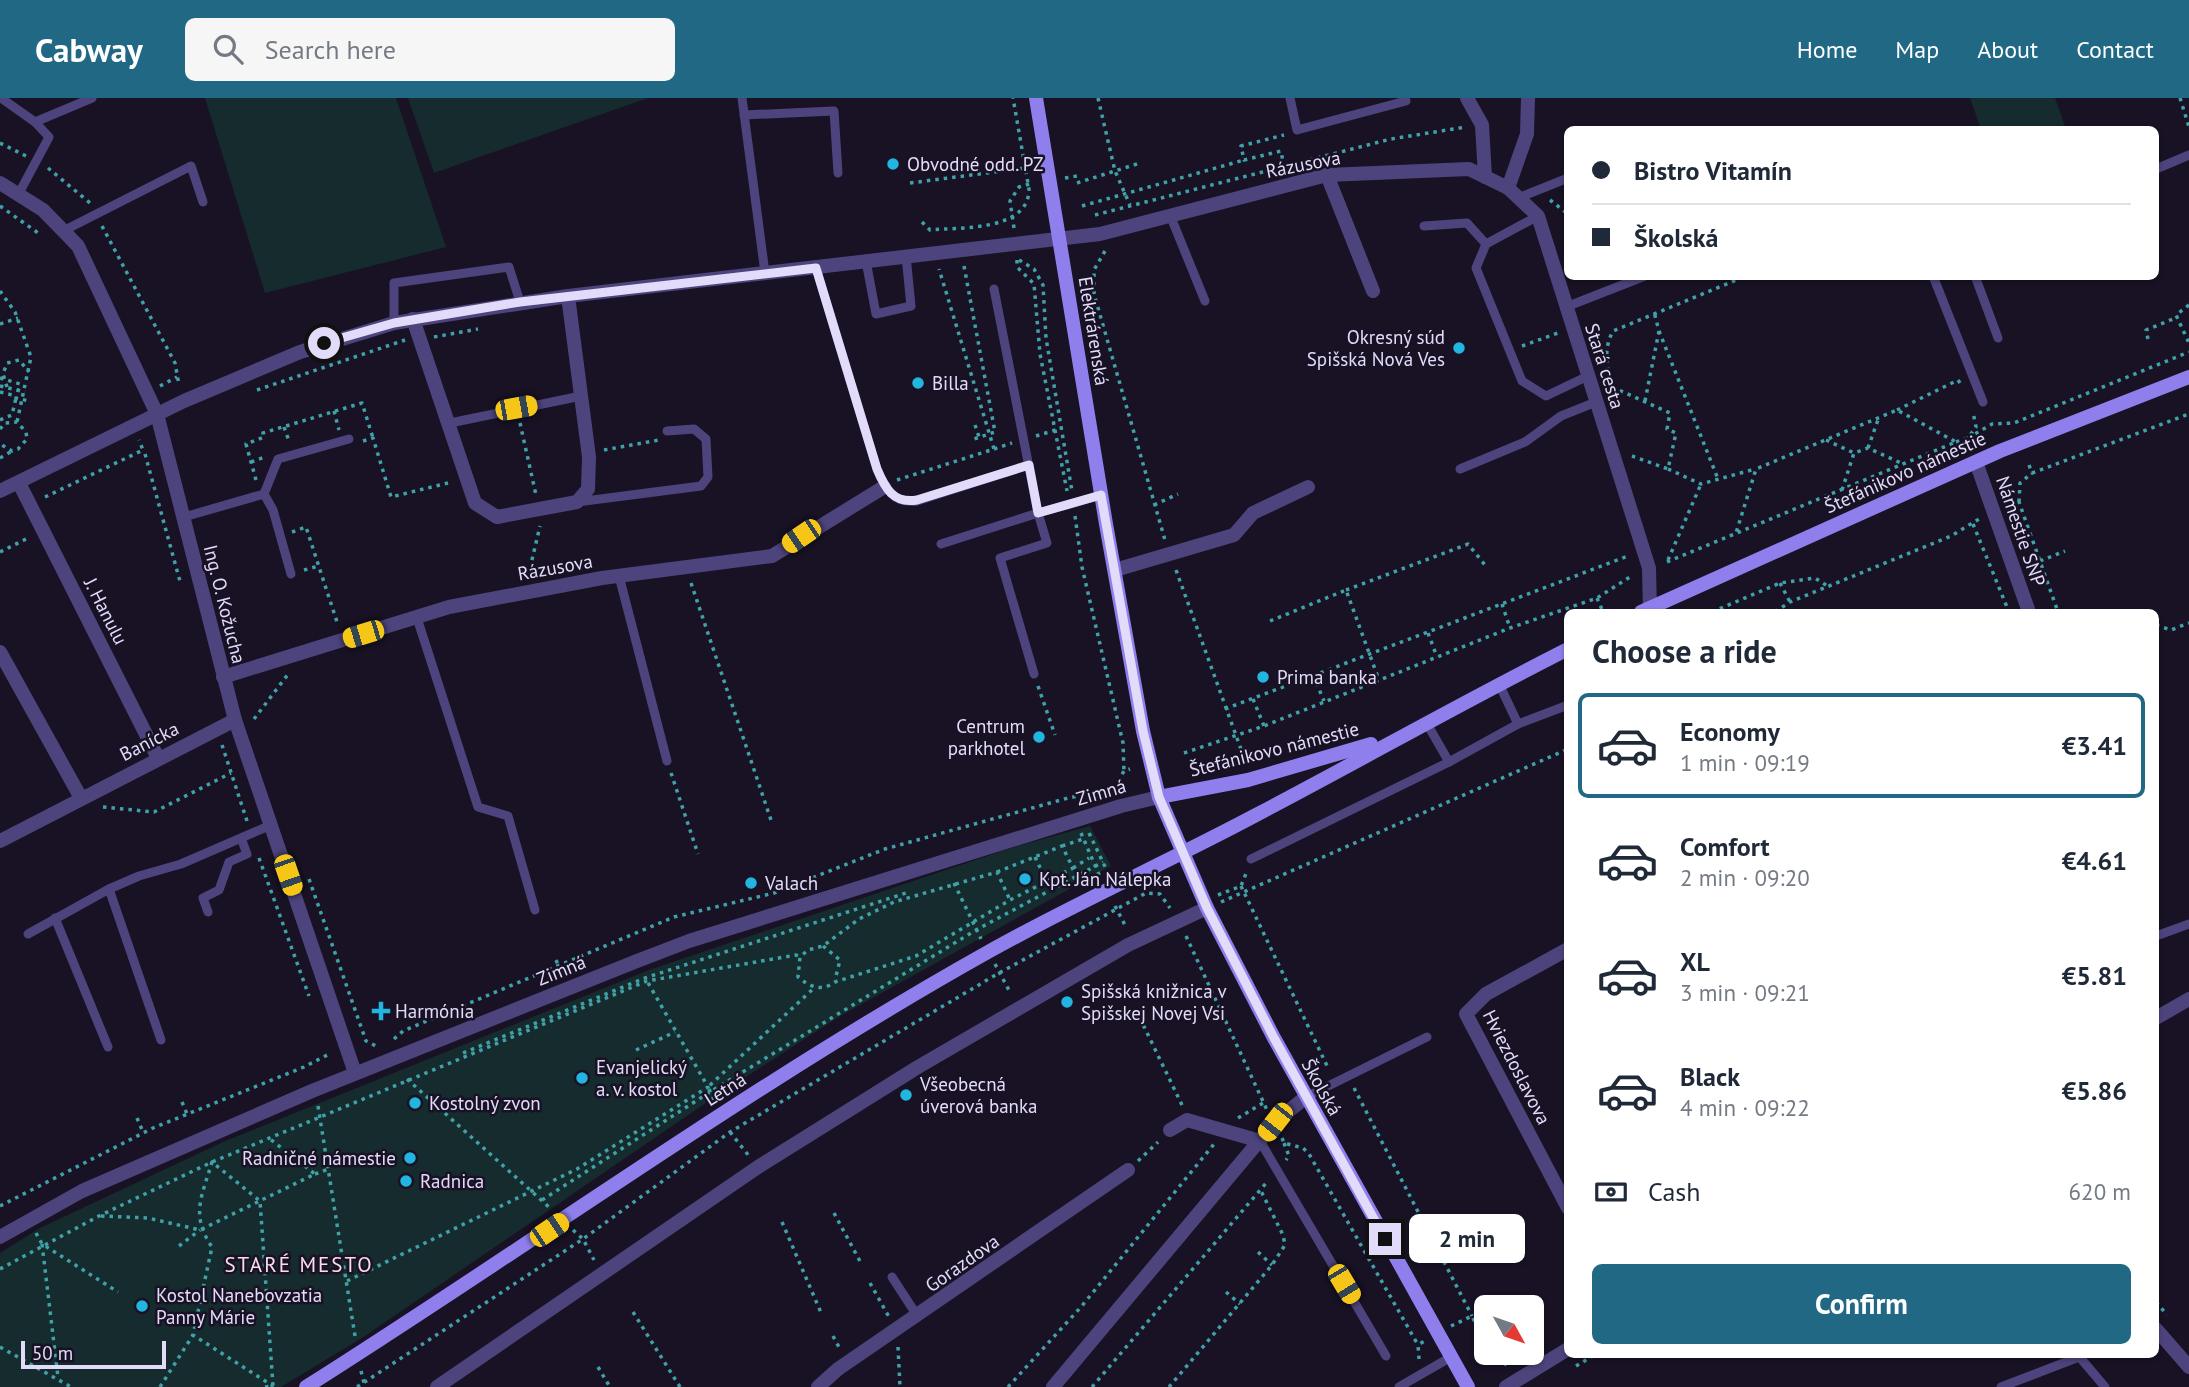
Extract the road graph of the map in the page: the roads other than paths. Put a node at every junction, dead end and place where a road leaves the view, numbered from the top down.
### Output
1 (1, 98) edge
2 (92, 98) edge
3 (742, 98) edge
4 (1036, 98) edge
5 (1290, 98) edge
6 (1405, 98) edge
7 (1467, 98) edge
8 (1528, 98) edge
9 (744, 115) junction
10 (35, 122) junction
11 (2189, 155) edge
12 (2159, 168) edge
13 (838, 173) dead end
14 (1328, 175) junction
15 (1485, 177) junction
16 (1564, 180) edge
17 (0, 183) edge
18 (19, 193) junction
19 (1513, 193) junction
20 (203, 202) dead end
21 (1170, 215) junction
22 (1538, 216) junction
23 (1424, 226) dead end
24 (65, 230) junction
25 (1059, 237) junction
26 (1486, 244) junction
27 (906, 256) junction
28 (866, 261) junction
29 (816, 268) junction
30 (765, 273) junction
31 (1635, 280) edge
32 (1935, 280) edge
33 (1976, 280) edge
34 (994, 289) dead end
35 (1373, 291) dead end
36 (568, 296) junction
37 (1205, 300) dead end
38 (520, 302) junction
39 (1566, 307) junction
40 (413, 319) junction
41 (394, 323) junction
42 (1998, 338) dead end
43 (1588, 376) junction
44 (2189, 377) edge
45 (582, 396) junction
46 (1596, 401) junction
47 (1983, 402) dead end
48 (157, 414) junction
49 (450, 423) junction
50 (667, 431) road end
51 (349, 439) road end
52 (1976, 462) junction
53 (1029, 465) junction
54 (1460, 469) dead end
55 (19, 483) junction
56 (1308, 486) dead end
57 (884, 487) junction
58 (0, 492) edge
59 (264, 494) junction
60 (1101, 495) junction
61 (577, 502) junction
62 (1038, 513) junction
63 (184, 517) junction
64 (941, 544) dead end
65 (1115, 570) junction
66 (291, 574) dead end
67 (619, 576) junction
68 (1647, 609) edge
69 (1651, 609) edge
70 (2028, 609) edge
71 (416, 618) junction
72 (1564, 651) edge
73 (0, 652) edge
74 (1034, 674) road end
75 (223, 677) junction
76 (1500, 684) junction
77 (1564, 707) edge
78 (235, 719) junction
79 (1426, 722) junction
80 (1518, 724) junction
81 (1398, 737) junction
82 (158, 758) junction
83 (667, 761) road end
84 (1449, 762) junction
85 (1159, 797) junction
86 (81, 798) junction
87 (271, 825) junction
88 (241, 838) junction
89 (0, 841) edge
90 (1182, 852) junction
91 (1251, 859) road end
92 (108, 889) junction
93 (1206, 905) junction
94 (535, 910) dead end
95 (208, 912) dead end
96 (55, 918) junction
97 (2189, 924) edge
98 (28, 934) dead end
99 (2159, 935) edge
100 (1564, 951) edge
101 (2189, 999) edge
102 (2159, 1016) edge
103 (1427, 1037) dead end
104 (161, 1040) dead end
105 (108, 1047) dead end
106 (355, 1073) junction
107 (1306, 1097) junction
108 (1170, 1130) road end
109 (1260, 1142) junction
110 (1128, 1170) road end
111 (1564, 1200) edge
112 (0, 1237) edge
113 (892, 1277) dead end
114 (918, 1317) junction
115 (2159, 1332) edge
116 (1564, 1351) edge
117 (1386, 1356) dead end
118 (1451, 1357) junction
119 (2073, 1358) edge
120 (2080, 1358) edge
121 (2189, 1367) edge
122 (306, 1387) edge
123 (437, 1387) edge
124 (818, 1387) edge
125 (1052, 1387) edge
126 (1399, 1387) edge
127 (1468, 1387) edge
128 (1506, 1387) edge
129 (2001, 1387) edge
130 (2105, 1387) edge

1 - 10 lane
2 - 10 lane
3 - 9 lane
4 - 25 street, Elektrárenská
5 - 6 lane
7 - 15 street
8 - 19 street
9 - 13 lane
9 - 30 lane
10 - 18 lane
11 - 12 lane
14 - 15 street, Rázusova
14 - 21 street, Rázusova
14 - 35 street
15 - 19 street
16 - 19 lane
17 - 18 street, Ing. O. Kožucha
18 - 24 street, Ing. O. Kožucha
19 - 22 street
20 - 24 lane
21 - 25 street, Rázusova
21 - 37 lane
22 - 26 lane
22 - 39 street, Stará cesta
23 - 26 lane
24 - 48 street, Ing. O. Kožucha
25 - 27 street
25 - 60 street, Elektrárenská
26 - 43 lane
27 - 28 street
27 - 28 lane
28 - 29 street
29 - 30 street
29 - 57 lane
30 - 36 street
31 - 39 lane
32 - 47 lane
33 - 42 lane
34 - 53 lane
36 - 38 street
36 - 45 street
38 - 40 street
38 - 41 lane
39 - 43 street, Stará cesta
40 - 41 street
40 - 49 street
41 - 48 street
43 - 46 street, Stará cesta
44 - 52 street, Štefánikovo námestie
45 - 49 lane
45 - 61 street
46 - 54 lane
46 - 68 street, Stará cesta
48 - 55 street
48 - 63 street, Ing. O. Kožucha
49 - 61 street
50 - 61 lane
51 - 59 lane
52 - 69 street, Štefánikovo námestie
52 - 70 street, Námestie SNP
53 - 57 lane
53 - 62 lane
55 - 58 street
55 - 82 street, J. Hanulu
56 - 65 street
57 - 67 street, Rázusova
59 - 63 lane
59 - 66 lane
60 - 62 lane
60 - 65 street, Elektrárenská
62 - 64 lane
62 - 74 lane
63 - 75 street, Ing. O. Kožucha
65 - 85 street, Elektrárenská
67 - 71 street, Rázusova
67 - 83 lane
71 - 75 street, Rázusova
71 - 94 lane
72 - 76 street, Štefánikovo námestie
73 - 86 street
75 - 78 street, Ing. O. Kožucha
76 - 79 street, Štefánikovo námestie
76 - 80 lane
77 - 80 lane
78 - 82 street, Banícka
78 - 87 street, Ing. O. Kožucha
79 - 81 street, Štefánikovo námestie
79 - 84 lane
80 - 84 lane
81 - 85 street, Štefánikovo námestie
81 - 90 street, Štefánikovo námestie
82 - 86 street, Banícka
84 - 91 lane
85 - 90 street, Školská
85 - 106 street, Zimná
86 - 89 street, Banícka
87 - 88 lane
87 - 106 street, Ing. O. Kožucha
88 - 92 lane
88 - 95 lane
90 - 93 street, Školská
90 - 122 street, Letná
92 - 96 lane
92 - 104 lane
93 - 107 street, Školská
93 - 123 street
96 - 98 lane
96 - 105 lane
97 - 99 lane
100 - 111 street, Hviezdoslavova
101 - 102 street
103 - 107 lane
106 - 112 street, Zimná
107 - 109 street
107 - 118 street, Školská
108 - 109 street
109 - 117 lane
109 - 125 street
110 - 114 street, Gorazdova
113 - 114 lane
114 - 124 street, Gorazdova
115 - 121 street
116 - 128 street
118 - 126 lane
118 - 127 street, Školská
119 - 129 lane
120 - 130 lane

